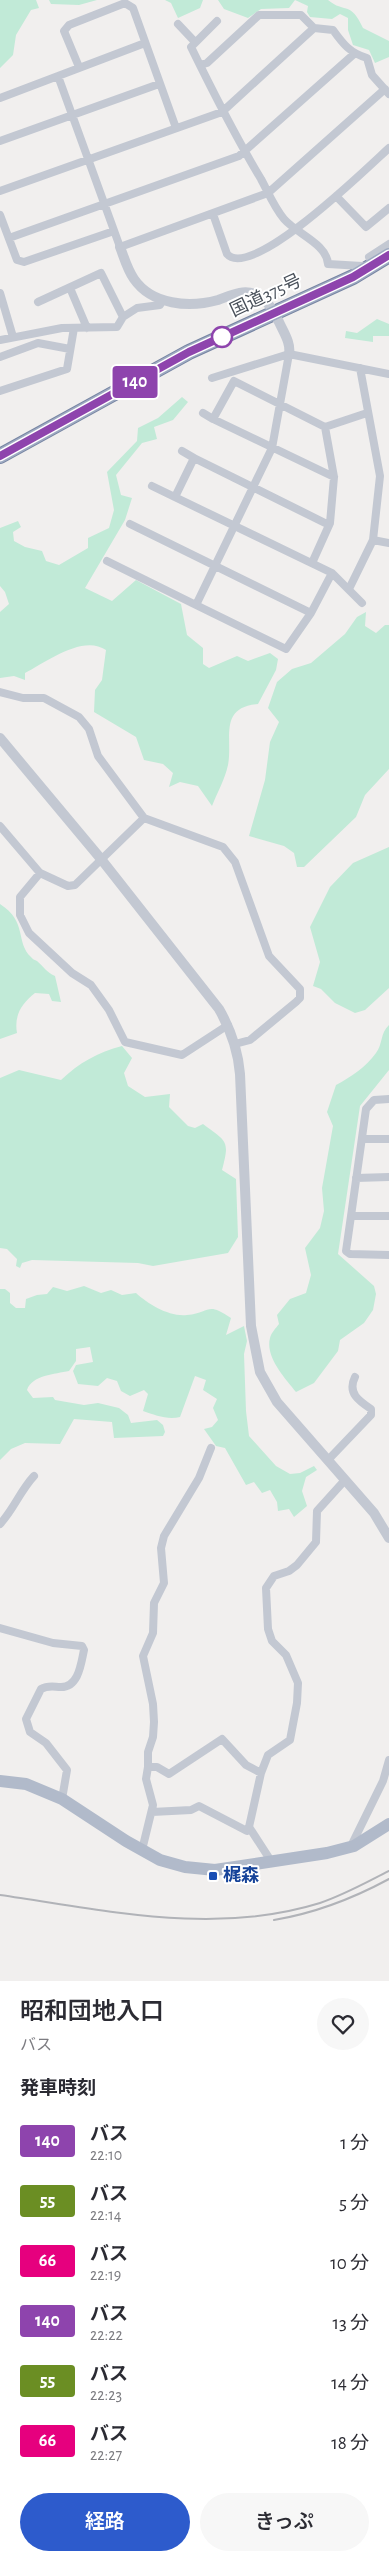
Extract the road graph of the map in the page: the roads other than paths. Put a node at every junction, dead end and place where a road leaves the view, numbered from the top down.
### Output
1 (217, 21) dead end
2 (178, 24) dead end
3 (314, 28) junction
4 (195, 42) junction
5 (145, 43) junction
6 (354, 54) junction
7 (200, 65) junction
8 (79, 67) junction
9 (58, 76) junction
10 (159, 84) junction
11 (387, 91) edge
12 (0, 98) edge
13 (222, 112) junction
14 (73, 115) junction
15 (176, 128) junction
16 (0, 141) edge
17 (389, 148) edge
18 (245, 153) junction
19 (89, 159) junction
20 (0, 191) edge
21 (268, 194) junction
22 (336, 196) junction
23 (104, 203) junction
24 (389, 208) edge
25 (0, 214) edge
26 (213, 214) junction
27 (296, 230) junction
28 (114, 231) junction
29 (9, 238) junction
30 (389, 244) edge
31 (120, 247) junction
32 (389, 255) edge
33 (370, 268) junction
34 (70, 288) junction
35 (0, 293) edge
36 (162, 301) junction
37 (38, 302) dead end
38 (274, 313) junction
39 (123, 317) junction
40 (74, 328) junction
41 (87, 328) junction
42 (13, 337) junction
43 (0, 340) edge
44 (70, 349) junction
45 (290, 354) junction
46 (0, 357) edge
47 (360, 368) junction
48 (389, 374) edge
49 (212, 378) dead end
50 (0, 391) edge
51 (281, 405) junction
52 (203, 413) dead end
53 (367, 413) junction
54 (214, 418) junction
55 (325, 428) junction
56 (272, 448) junction
57 (182, 451) dead end
58 (0, 456) edge
59 (194, 458) junction
60 (334, 477) junction
61 (152, 486) dead end
62 (252, 487) junction
63 (175, 497) junction
64 (330, 523) junction
65 (130, 524) dead end
66 (235, 525) junction
67 (373, 540) junction
68 (389, 543) edge
69 (107, 561) dead end
70 (312, 563) junction
71 (215, 565) junction
72 (332, 573) junction
73 (349, 589) junction
74 (362, 603) dead end
75 (196, 605) junction
76 (311, 613) junction
77 (0, 692) edge
78 (0, 738) edge
79 (144, 818) junction
80 (0, 826) edge
81 (102, 859) junction
82 (40, 873) junction
83 (228, 1025) junction
84 (235, 1044) junction
85 (389, 1099) edge
86 (362, 1139) junction
87 (389, 1139) edge
88 (389, 1177) edge
89 (356, 1178) junction
90 (351, 1216) junction
91 (389, 1216) edge
92 (389, 1255) edge
93 (355, 1377) dead end
94 (211, 1448) dead end
95 (328, 1460) junction
96 (34, 1476) dead end
97 (345, 1480) junction
98 (0, 1524) edge
99 (389, 1538) edge
100 (0, 1628) edge
101 (389, 1760) edge
102 (148, 1767) junction
103 (261, 1773) junction
104 (0, 1781) edge
105 (62, 1799) junction
106 (152, 1812) junction
107 (389, 1824) edge
108 (250, 1830) junction
109 (354, 1846) junction
110 (142, 1850) junction
111 (271, 1861) junction

1 - 4 street
2 - 4 street
3 - 6 street
3 - 7 street
3 - 13 street
4 - 7 street
5 - 8 street
5 - 8 street
5 - 10 street
6 - 11 street
6 - 18 street
7 - 13 street
8 - 9 street
9 - 12 street
9 - 14 street
10 - 14 street
10 - 15 street
11 - 21 street
13 - 15 street
13 - 18 street
14 - 16 street
14 - 19 street
15 - 19 street
17 - 22 street
18 - 21 street
18 - 23 street
19 - 20 street
19 - 23 street
21 - 26 street
21 - 27 street
22 - 24 street
22 - 27 street
23 - 28 street
23 - 29 street
25 - 29 street
26 - 27 street
26 - 31 street
27 - 33 street
28 - 29 street
28 - 31 street
30 - 33 street
31 - 36 street
32 - 33 highway, 国道375号
33 - 38 highway, 国道375号
34 - 37 street
34 - 39 street
34 - 41 street
35 - 42 street
36 - 38 street
36 - 39 street
38 - 45 street
38 - 58 highway, 国道375号
39 - 41 street
40 - 41 street
40 - 42 street
40 - 44 street
42 - 43 street
44 - 46 street
44 - 50 street
45 - 47 street
45 - 49 street
45 - 51 street
47 - 48 street
47 - 53 street
51 - 54 street
51 - 55 street
51 - 56 street
52 - 54 street
53 - 55 street
53 - 67 street
54 - 56 street
55 - 60 street
56 - 60 street
56 - 62 street
57 - 59 street
59 - 62 street
59 - 63 street
60 - 64 street
61 - 63 street
62 - 64 street
62 - 66 street
63 - 66 street
64 - 70 street
65 - 71 street
66 - 70 street
66 - 71 street
67 - 68 street
67 - 73 street
69 - 75 street
70 - 72 street
71 - 75 street
71 - 76 street
72 - 73 street
72 - 76 street
73 - 74 street
75 - 76 street
77 - 79 street
78 - 81 street
79 - 81 street
79 - 84 street
80 - 82 street
81 - 82 street
81 - 83 street
82 - 83 street
83 - 84 street
84 - 95 street
85 - 86 street
86 - 87 street
86 - 89 street
88 - 89 street
89 - 90 street
90 - 91 street
90 - 92 street
93 - 95 street
94 - 102 street
95 - 97 street
96 - 98 street
97 - 99 street
97 - 103 street
100 - 105 street
101 - 109 street
102 - 103 street
102 - 106 street
103 - 108 street
104 - 105 main road
105 - 110 main road
106 - 108 street
106 - 110 street
107 - 109 main road
108 - 111 street
109 - 111 main road
110 - 111 main road

